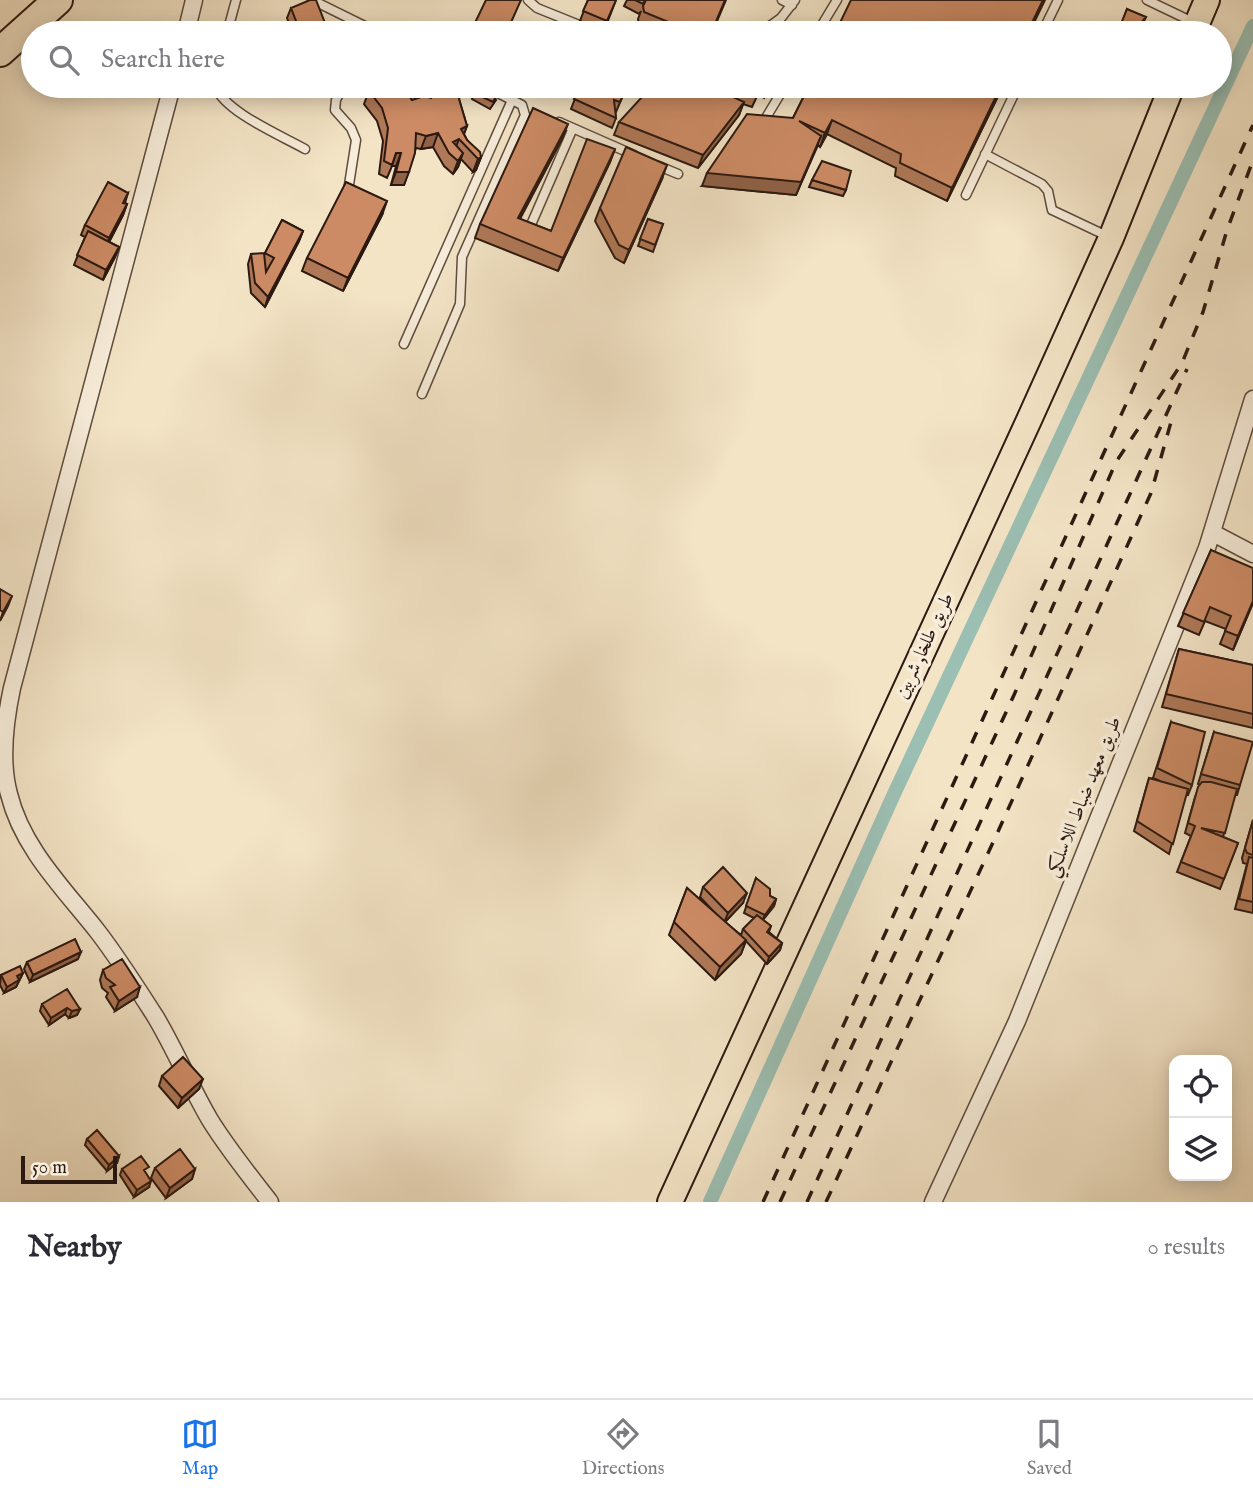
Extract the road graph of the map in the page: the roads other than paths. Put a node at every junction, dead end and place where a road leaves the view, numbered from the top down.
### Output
1 (31, 0) edge
2 (58, 0) edge
3 (194, 0) edge
4 (236, 0) edge
5 (312, 0) edge
6 (528, 0) edge
7 (782, 0) edge
8 (837, 0) edge
9 (1058, 0) edge
10 (1147, 0) edge
11 (1207, 0) edge
12 (793, 2) edge
13 (35, 21) edge
14 (189, 21) edge
15 (230, 21) edge
16 (351, 21) edge
17 (569, 21) edge
18 (776, 21) edge
19 (824, 21) edge
20 (1048, 21) edge
21 (1182, 21) edge
22 (1198, 21) edge
23 (0, 28) edge
24 (21, 33) edge
25 (0, 52) edge
26 (169, 98) edge
27 (222, 98) edge
28 (337, 98) edge
29 (508, 98) edge
30 (778, 98) edge
31 (1012, 98) edge
32 (1167, 98) edge
33 (512, 100) junction
34 (524, 107) junction
35 (534, 112) edge
36 (767, 116) edge
37 (547, 117) edge
38 (573, 128) junction
39 (304, 149) dead end
40 (985, 154) junction
41 (643, 159) edge
42 (655, 164) edge
43 (678, 174) dead end
44 (348, 191) edge
45 (966, 195) dead end
46 (530, 227) edge
47 (1111, 237) junction
48 (404, 344) dead end
49 (422, 394) dead end
50 (1253, 399) edge
51 (1213, 533) junction
52 (1253, 554) edge
53 (270, 1202) edge
54 (670, 1202) edge
55 (933, 1202) edge

1 - 23 highway
2 - 13 highway
3 - 14 street
4 - 15 lane
5 - 16 lane
6 - 17 lane
7 - 12 lane
8 - 19 lane
9 - 20 lane
10 - 21 lane
11 - 22 main road
12 - 18 lane
24 - 25 highway
26 - 53 street
27 - 39 lane
28 - 44 lane
29 - 33 lane
30 - 36 lane
31 - 40 lane
32 - 47 main road, طريق طلخا, شربين
33 - 34 lane
33 - 48 lane
34 - 35 lane
34 - 49 lane
37 - 38 lane
38 - 41 lane
38 - 46 lane
40 - 45 lane
40 - 47 lane
42 - 43 lane
47 - 54 main road, طريق طلخا, شربين
50 - 51 street, طريق معهد ضباط اللاسلكي
51 - 52 street
51 - 55 street, طريق معهد ضباط اللاسلكي

